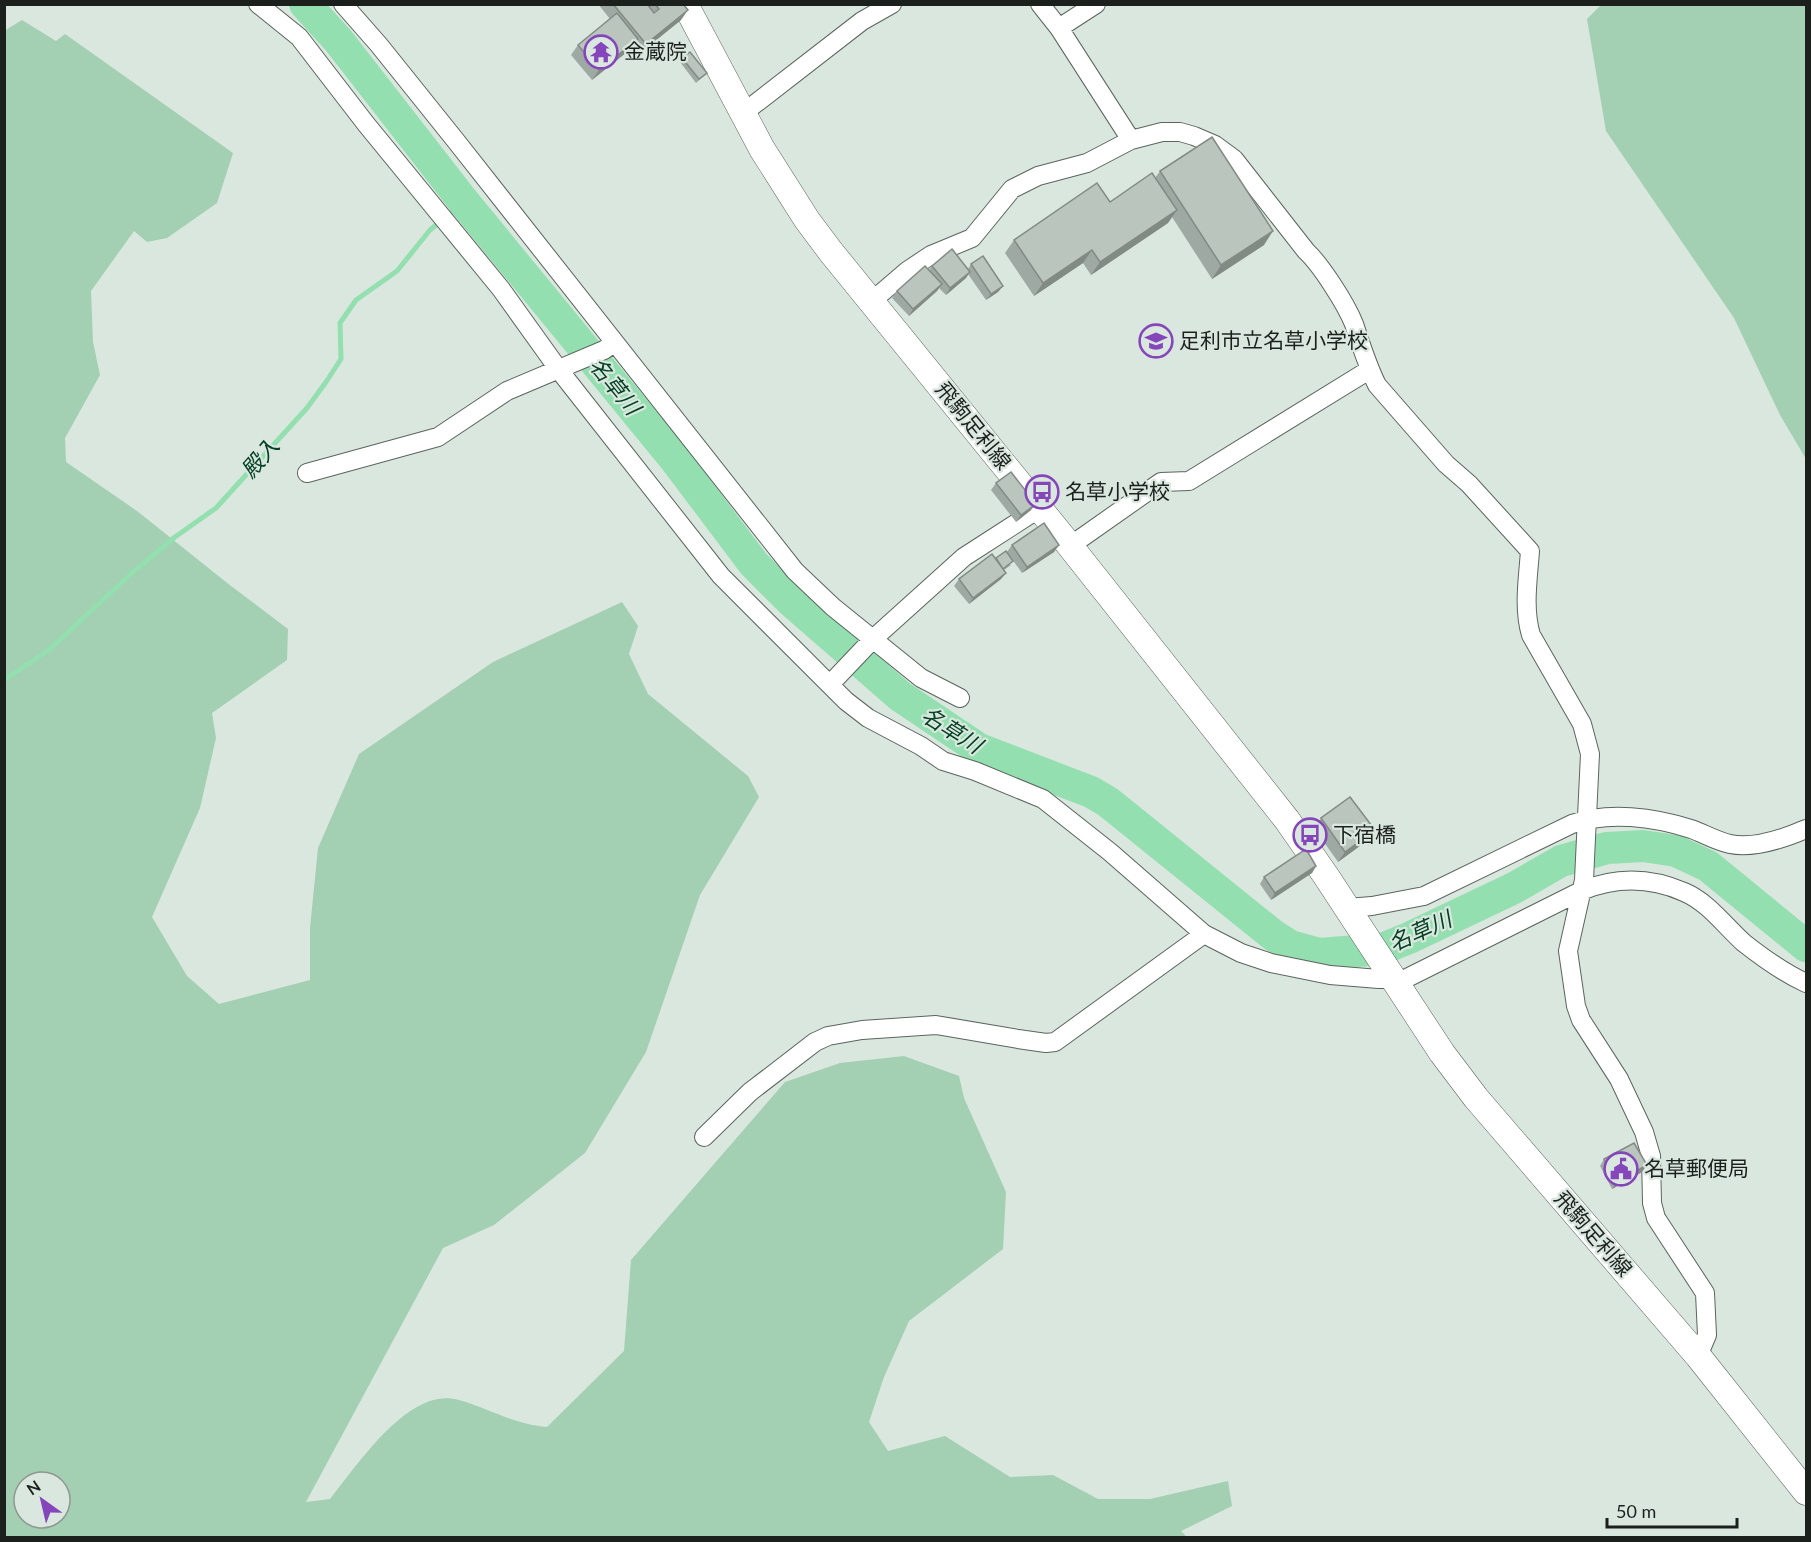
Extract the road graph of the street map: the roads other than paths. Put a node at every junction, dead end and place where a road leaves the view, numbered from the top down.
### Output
1 (258, 4) edge
2 (343, 4) edge
3 (685, 4) edge
4 (892, 4) edge
5 (1040, 4) edge
6 (1096, 4) edge
7 (1059, 28) junction
8 (742, 114) junction
9 (1131, 140) junction
10 (872, 301) junction
11 (609, 346) junction
12 (564, 366) junction
13 (1369, 370) junction
14 (307, 473) dead end
15 (1040, 508) junction
16 (1070, 546) junction
17 (870, 642) junction
18 (833, 682) junction
19 (960, 698) dead end
20 (1586, 826) junction
21 (1806, 829) edge
22 (1583, 886) junction
23 (1350, 912) junction
24 (1204, 934) junction
25 (1391, 975) junction
26 (1806, 983) edge
27 (704, 1137) dead end
28 (1698, 1356) junction
29 (1806, 1492) edge

1 - 12 street
2 - 11 street
3 - 8 main road, 飛駒足利線
4 - 8 street
5 - 7 street
6 - 7 street
7 - 9 street
8 - 10 main road, 飛駒足利線
9 - 10 street
9 - 13 street
10 - 15 main road, 飛駒足利線
11 - 12 street
11 - 17 street
12 - 14 street
12 - 18 street
13 - 16 street
13 - 20 street
15 - 16 main road, 飛駒足利線
15 - 17 street
16 - 23 main road, 飛駒足利線
17 - 18 street
17 - 19 street
18 - 24 street
20 - 21 street
20 - 22 street
20 - 23 street
22 - 25 street
22 - 26 street
22 - 28 street
23 - 25 main road
24 - 25 street
24 - 27 street
25 - 28 main road, 飛駒足利線
28 - 29 main road, 飛駒足利線

